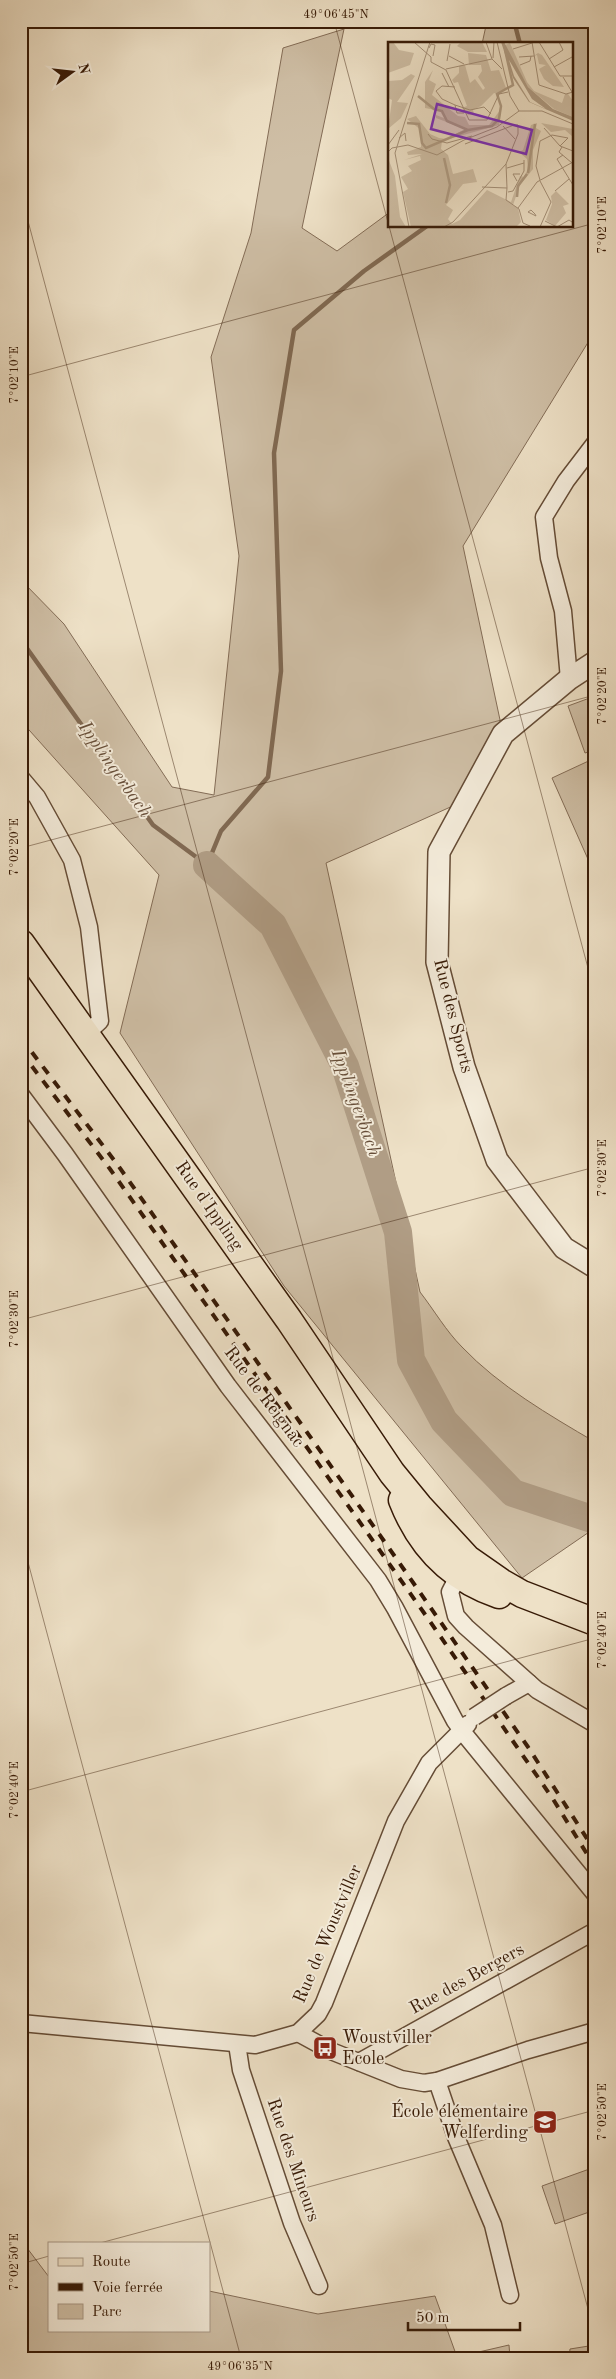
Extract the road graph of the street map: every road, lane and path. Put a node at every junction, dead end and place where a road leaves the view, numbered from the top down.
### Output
1 (595, 444) edge
2 (595, 662) edge
3 (569, 679) junction
4 (21, 778) edge
5 (21, 943) edge
6 (87, 1034) junction
7 (21, 1095) edge
8 (595, 1266) edge
9 (462, 1567) junction
10 (595, 1622) edge
11 (529, 1683) junction
12 (595, 1724) edge
13 (462, 1730) junction
14 (595, 1894) edge
15 (595, 1931) edge
16 (21, 2023) edge
17 (595, 2031) edge
18 (298, 2033) junction
19 (237, 2044) junction
20 (359, 2062) junction
21 (437, 2081) junction
22 (318, 2286) dead end
23 (510, 2295) dead end

1 - 3 street
2 - 3 street, Rue des Sports
3 - 8 street, Rue des Sports
4 - 6 street
5 - 6 main road, Rue d'Ippling
6 - 9 main road, Rue d'Ippling
7 - 13 street, Rue de Reignac
9 - 10 main road, Rue d'Ippling
9 - 11 street
11 - 12 street
11 - 13 street, Rue de Woustviller, bridge
13 - 14 street, Rue de Reignac
13 - 18 street, Rue de Woustviller
15 - 20 street, Rue des Bergers
16 - 19 street, Rue de Woustviller
17 - 21 street
18 - 19 street, Rue de Woustviller
18 - 20 street
19 - 22 street, Rue des Mineurs
20 - 21 street
21 - 23 street

